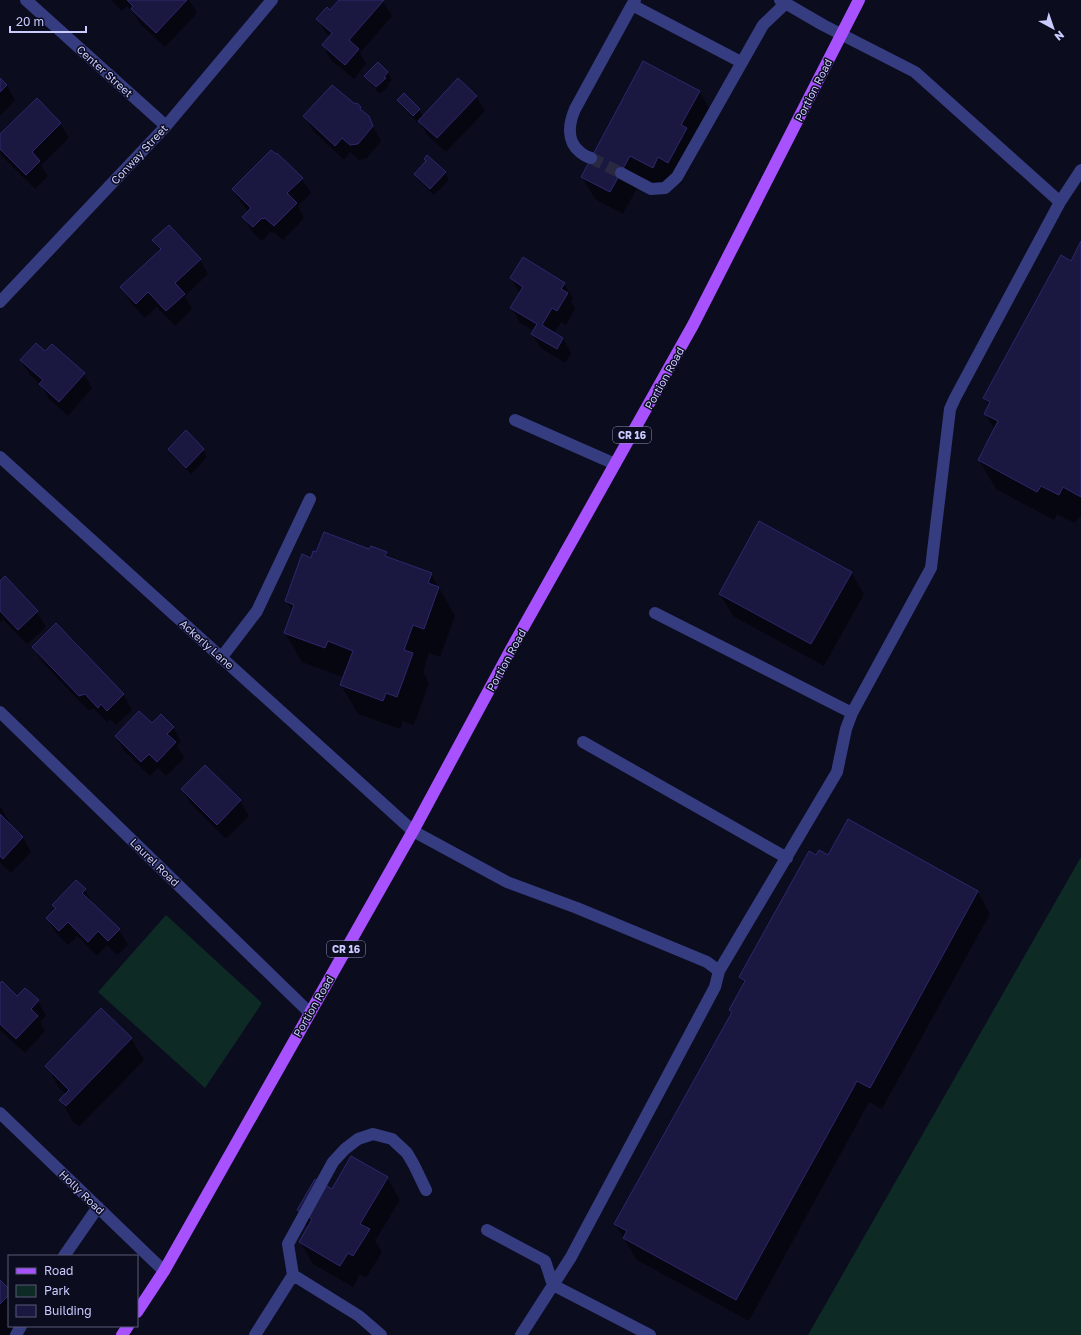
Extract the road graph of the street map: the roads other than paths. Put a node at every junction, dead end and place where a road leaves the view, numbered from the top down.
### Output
1 (26, 0) edge
2 (272, 0) edge
3 (859, 0) edge
4 (783, 2) edge
5 (634, 3) edge
6 (842, 34) junction
7 (741, 62) junction
8 (166, 126) junction
9 (591, 158) tunnel mouth
10 (1081, 170) edge
11 (621, 173) tunnel mouth
12 (1060, 202) junction
13 (0, 302) edge
14 (515, 420) dead end
15 (0, 457) edge
16 (615, 464) junction
17 (310, 499) dead end
18 (655, 613) dead end
19 (221, 658) junction
20 (0, 712) edge
21 (852, 714) junction
22 (583, 742) dead end
23 (413, 832) junction
24 (787, 858) junction
25 (719, 971) junction
26 (310, 1013) junction
27 (0, 1113) edge
28 (426, 1190) dead end
29 (98, 1207) junction
30 (487, 1230) dead end
31 (65, 1255) edge
32 (164, 1271) junction
33 (293, 1276) junction
34 (553, 1286) junction
35 (138, 1310) edge
36 (255, 1335) edge
37 (382, 1335) edge
38 (521, 1335) edge
39 (650, 1335) edge

1 - 8 street, Center Street
2 - 8 street, Conway Street
3 - 6 main road, Portion Road / CR 16
4 - 6 street
4 - 7 street
5 - 7 street
5 - 9 street
6 - 12 street
6 - 16 main road, Portion Road / CR 16
7 - 11 street
8 - 13 street, Conway Street
10 - 12 street
12 - 21 street
14 - 16 street
15 - 19 street, Ackerly Lane
16 - 23 main road, Portion Road / CR 16
17 - 19 street
18 - 21 street
19 - 23 street, Ackerly Lane
20 - 26 street, Laurel Road
21 - 24 street
22 - 24 street
23 - 25 street, Ackerly Lane
23 - 26 main road, Portion Road / CR 16
24 - 25 street
25 - 34 street
26 - 32 main road, Portion Road / CR 16
27 - 29 street, Holly Road
28 - 33 street
29 - 31 street
29 - 32 street, Holly Road
30 - 34 street
32 - 35 main road, Portion Road / CR 16
33 - 36 street
33 - 37 street
34 - 38 street
34 - 39 street

